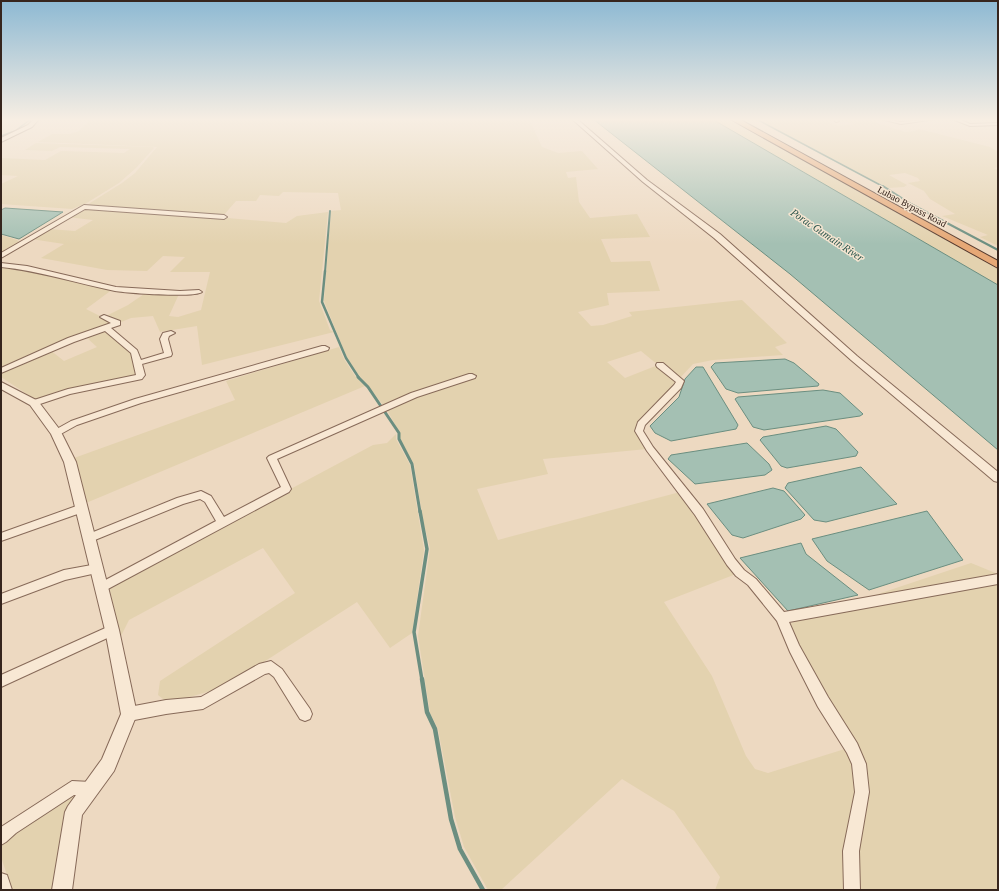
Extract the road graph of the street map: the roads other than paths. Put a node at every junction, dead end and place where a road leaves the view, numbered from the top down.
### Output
1 (622, 161) edge
2 (808, 161) edge
3 (224, 217) dead end
4 (1, 256) edge
5 (1, 265) edge
6 (998, 265) edge
7 (199, 292) dead end
8 (104, 317) dead end
9 (106, 328) junction
10 (171, 333) dead end
11 (324, 348) dead end
12 (138, 363) junction
13 (660, 365) dead end
14 (1, 371) edge
15 (472, 376) dead end
16 (1, 385) edge
17 (34, 403) junction
18 (56, 433) junction
19 (998, 478) edge
20 (82, 508) junction
21 (222, 522) junction
22 (1, 537) edge
23 (90, 538) junction
24 (97, 569) junction
25 (998, 579) edge
26 (102, 587) junction
27 (1, 599) edge
28 (782, 618) junction
29 (112, 630) junction
30 (1, 681) edge
31 (129, 714) junction
32 (305, 714) dead end
33 (91, 789) junction
34 (1, 837) edge
35 (1, 882) edge
36 (4, 890) edge
37 (62, 890) edge
38 (852, 890) edge

1 - 19 street
2 - 6 highway, Lubao Bypass Road
3 - 4 street
5 - 7 street
8 - 9 street
9 - 12 street
9 - 14 street
10 - 12 street
11 - 18 street
12 - 17 street
13 - 28 street
15 - 21 street
16 - 17 street
17 - 18 street
18 - 20 street
20 - 22 street
20 - 23 street
21 - 23 street
21 - 26 street
23 - 24 street
24 - 26 street
24 - 27 street
25 - 28 street
26 - 29 street
28 - 38 street
29 - 30 street
29 - 31 street
31 - 32 street
31 - 33 street
33 - 34 street
33 - 37 street
35 - 36 street

